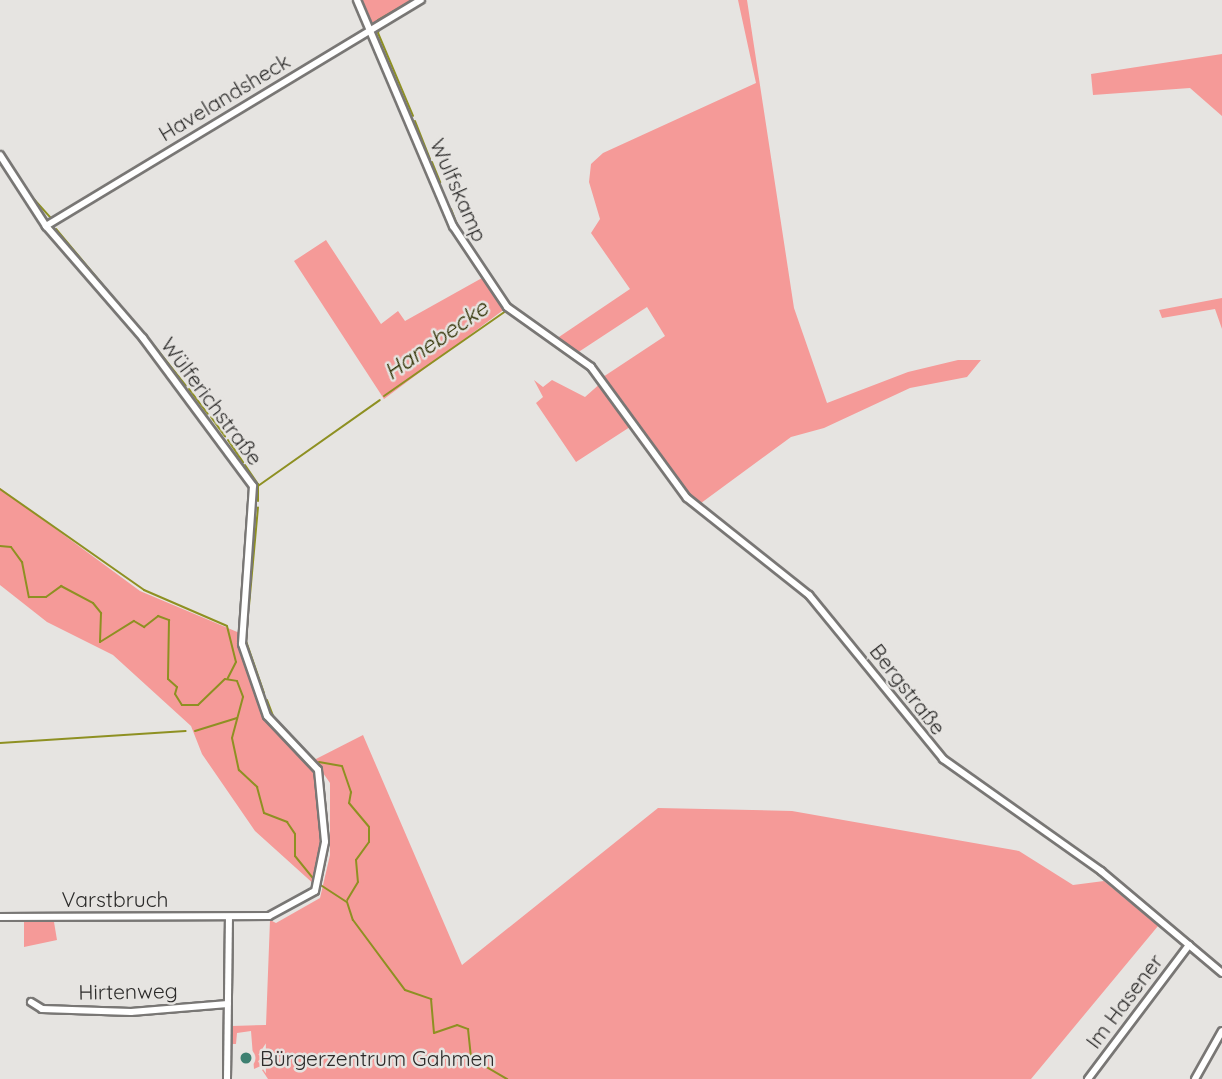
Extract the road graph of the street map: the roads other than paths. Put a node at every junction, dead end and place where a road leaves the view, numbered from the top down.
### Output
1 (357, 0) edge
2 (421, 0) edge
3 (371, 27) junction
4 (0, 155) edge
5 (46, 226) junction
6 (681, 489) joint
7 (0, 917) edge
8 (229, 917) junction
9 (1189, 945) junction
10 (1222, 973) edge
11 (30, 1002) dead end
12 (228, 1004) junction
13 (1222, 1031) edge
14 (227, 1079) edge
15 (1088, 1079) edge
16 (1195, 1079) edge

1 - 3 street, Wulfskamp
2 - 3 street, Havelandsheck
3 - 5 street, Havelandsheck
3 - 6 street, Wulfskamp
4 - 5 street, Wülferichstraße
5 - 8 street, Wülferichstraße
6 - 9 street, Bergstraße
7 - 8 street, Varstbruch
8 - 12 street
9 - 10 street, Bergstraße
9 - 15 street, Im Hasener
11 - 12 street, Hirtenweg
12 - 14 street
13 - 16 street

